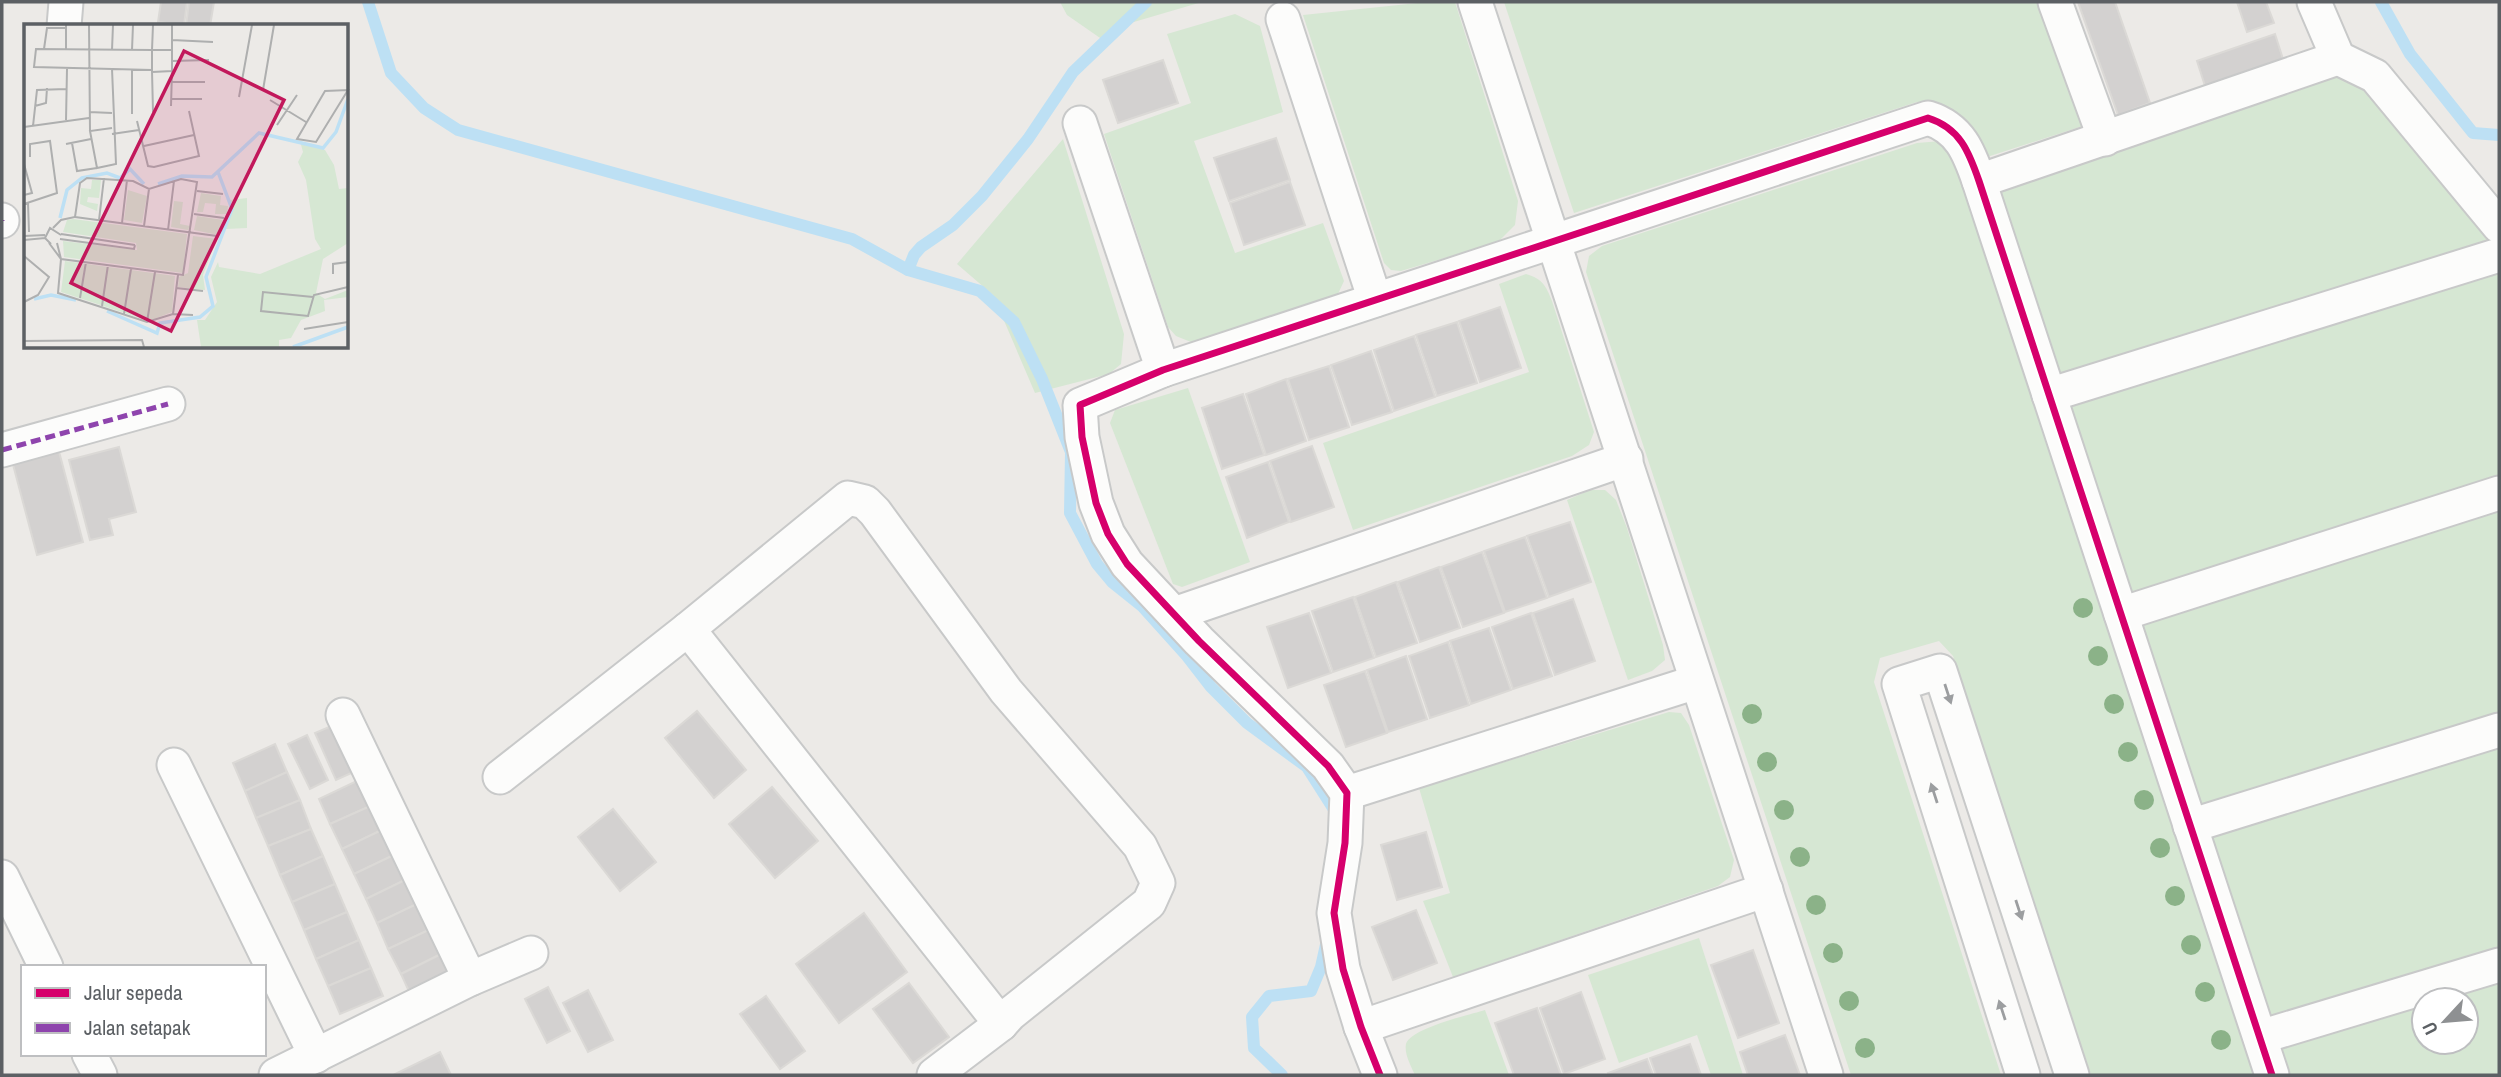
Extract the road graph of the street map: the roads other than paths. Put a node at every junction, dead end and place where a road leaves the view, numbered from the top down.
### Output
1 (66, 2) edge
2 (1475, 2) edge
3 (2055, 2) edge
4 (2314, 2) edge
5 (1283, 19) dead end
6 (64, 24) edge
7 (2339, 58) junction
8 (1080, 123) dead end
9 (2105, 139) junction
10 (1979, 181) junction
11 (2499, 226) edge
12 (1553, 241) junction
13 (2499, 255) edge
14 (1375, 300) junction
15 (1163, 370) junction
16 (2049, 395) junction
17 (168, 404) dead end
18 (2, 450) edge
19 (1626, 459) junction
20 (2499, 493) edge
21 (1174, 614) junction
22 (2120, 614) junction
23 (688, 629) junction
24 (1696, 682) junction
25 (343, 715) dead end
26 (2499, 730) edge
27 (174, 765) dead end
28 (500, 777) dead end
29 (1348, 793) junction
30 (2190, 826) junction
31 (2, 877) edge
32 (1766, 890) junction
33 (531, 953) dead end
34 (45, 965) edge
35 (2499, 965) edge
36 (470, 979) junction
37 (1001, 1024) junction
38 (1361, 1027) junction
39 (2260, 1037) junction
40 (90, 1056) edge
41 (316, 1056) junction
42 (100, 1075) edge
43 (276, 1075) edge
44 (934, 1075) edge
45 (1380, 1075) edge
46 (1826, 1075) edge
47 (2023, 1075) edge
48 (2072, 1075) edge
49 (2272, 1075) edge

1 - 6 street
2 - 12 street
3 - 9 street
4 - 7 street
5 - 14 street
7 - 9 street
7 - 11 street
8 - 15 street
9 - 10 street
10 - 12 street
10 - 16 street
12 - 14 street
12 - 19 street
13 - 16 street
14 - 15 street
15 - 21 street
16 - 22 street
17 - 18 street
19 - 21 street
19 - 24 street
20 - 22 street
21 - 29 street
22 - 30 street
23 - 28 street
23 - 37 street
23 - 37 street
24 - 29 street
24 - 32 street
25 - 36 street
26 - 30 street
27 - 41 street
29 - 38 street
30 - 39 street
31 - 34 street
32 - 38 street
32 - 46 street
33 - 36 street
35 - 39 street
36 - 41 street
37 - 44 street
38 - 45 street
39 - 49 street
40 - 42 street
41 - 43 street
47 -> 48 street

